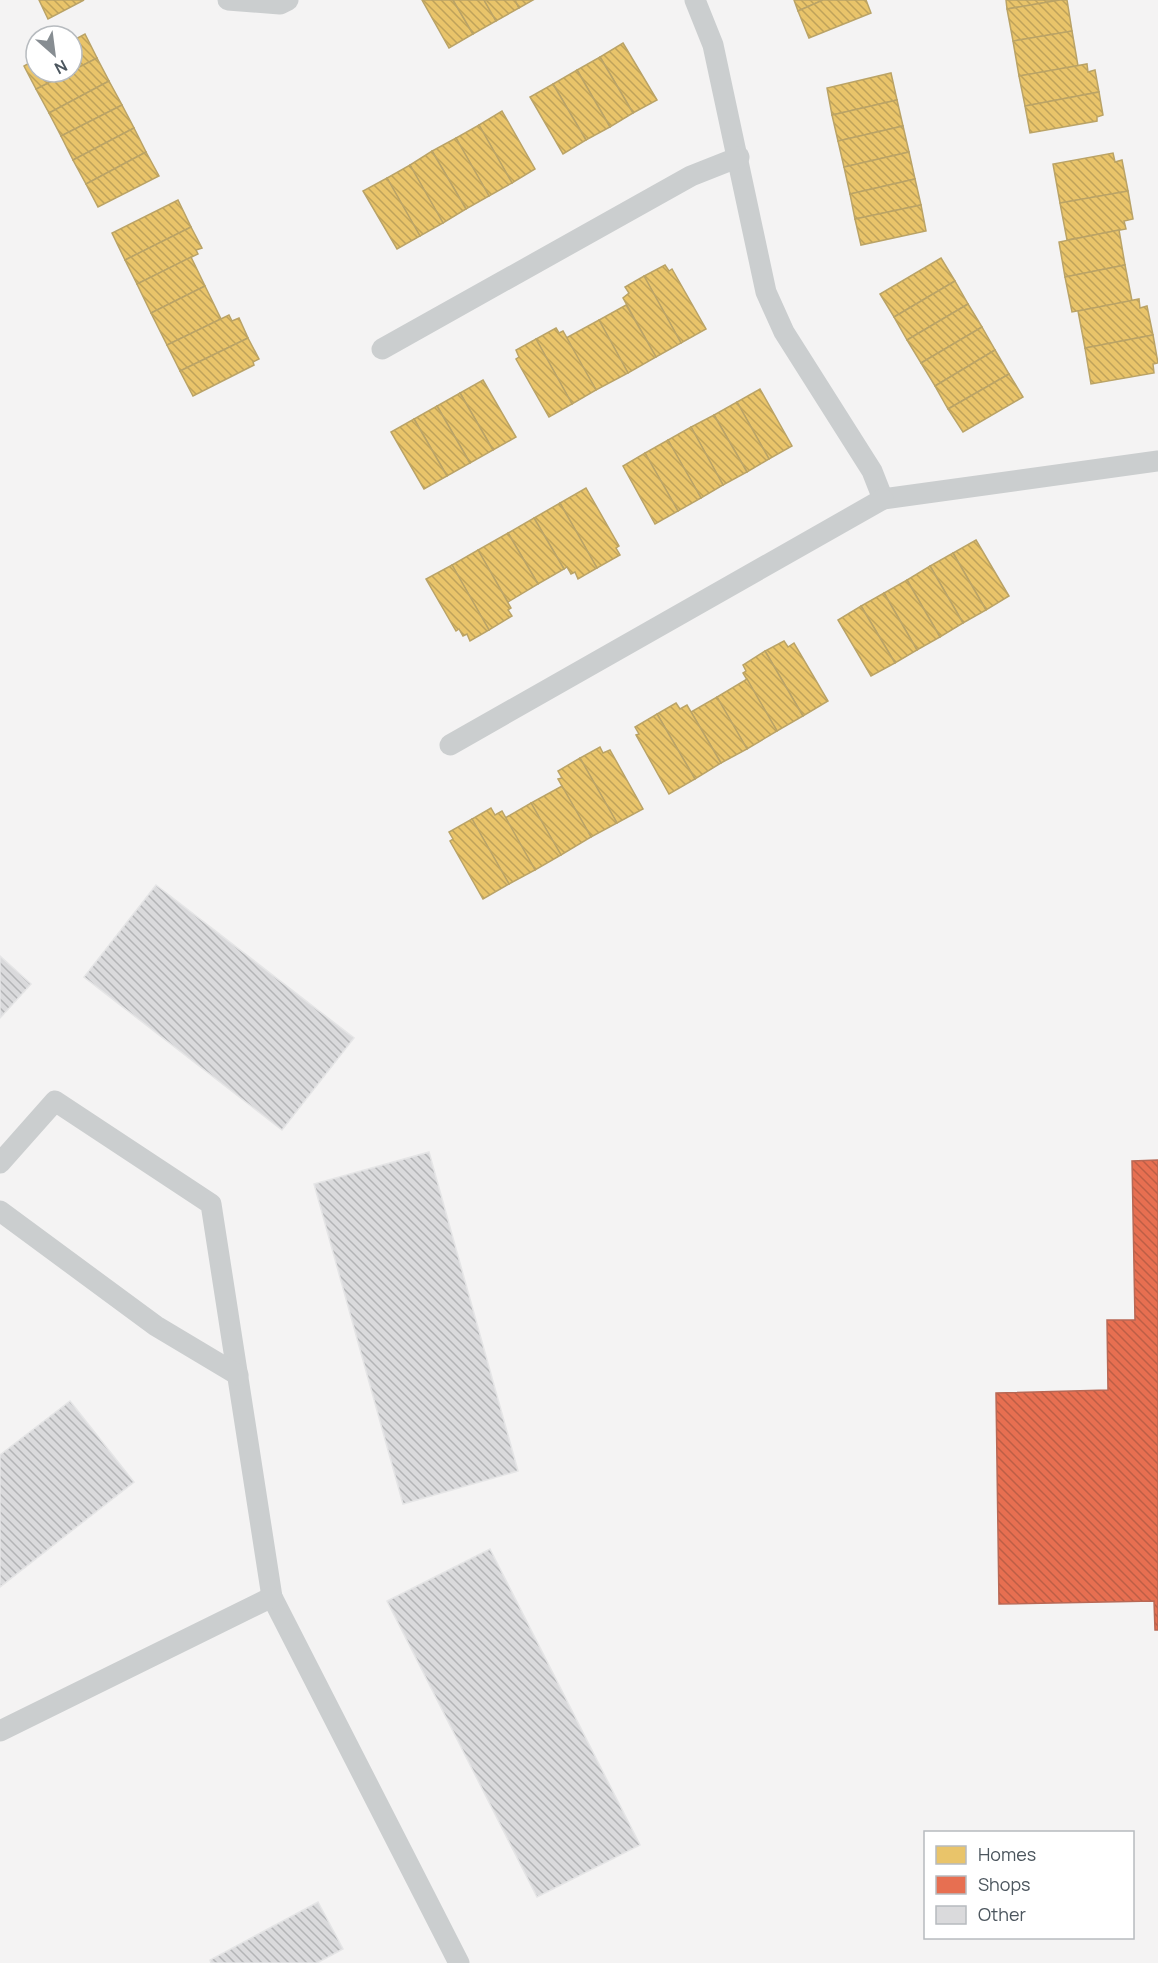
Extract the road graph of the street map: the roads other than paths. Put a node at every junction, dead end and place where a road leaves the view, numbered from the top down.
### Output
1 (228, 0) edge
2 (288, 0) edge
3 (695, 0) edge
4 (739, 157) junction
5 (382, 349) dead end
6 (1158, 461) edge
7 (883, 499) junction
8 (450, 745) dead end
9 (0, 1163) edge
10 (0, 1211) edge
11 (238, 1375) junction
12 (273, 1597) junction
13 (0, 1731) edge
14 (459, 1963) edge

1 - 2 lane
3 - 4 lane
4 - 5 lane
4 - 7 lane
6 - 7 lane
7 - 8 lane
9 - 11 lane
10 - 11 lane
11 - 12 lane
12 - 13 lane
12 - 14 lane

